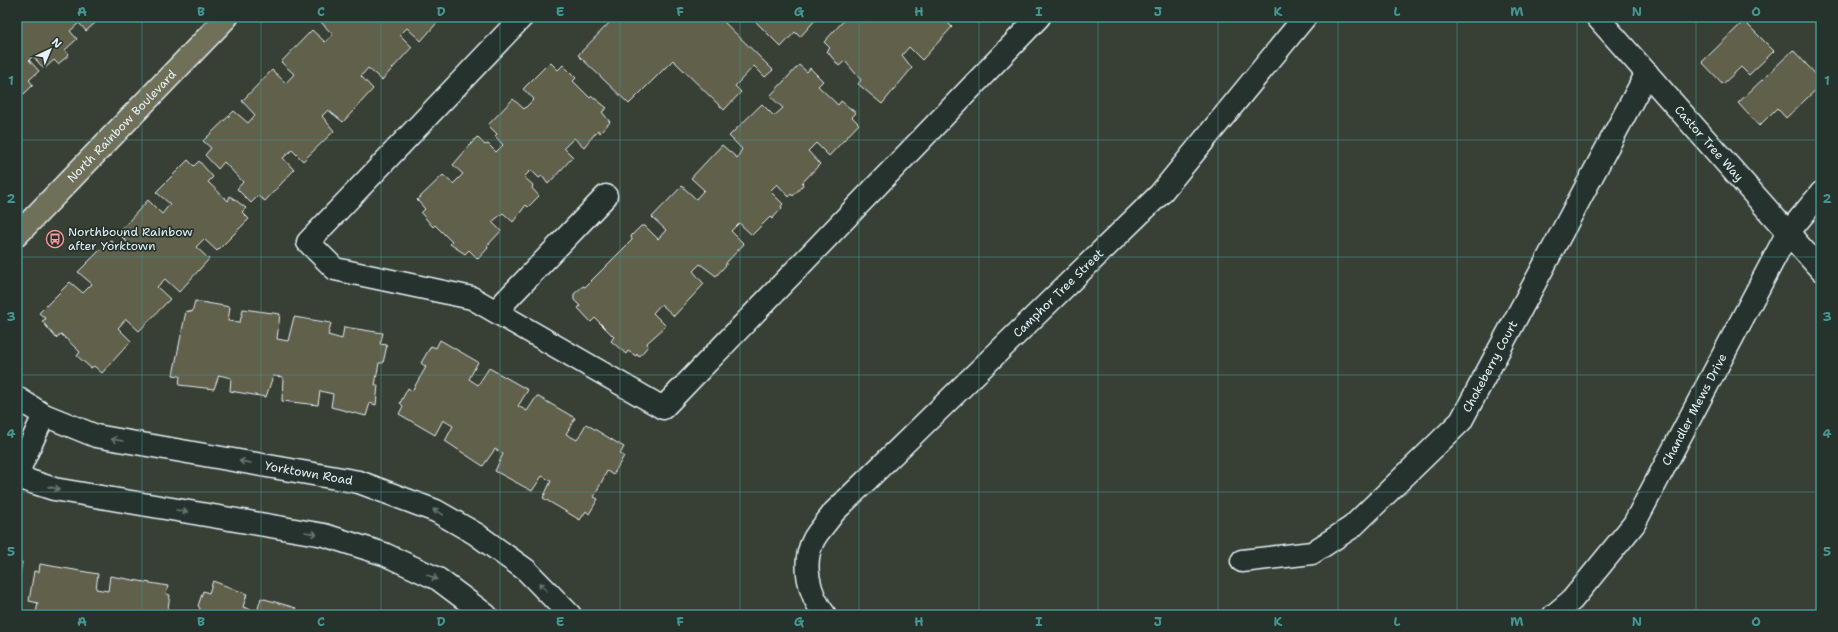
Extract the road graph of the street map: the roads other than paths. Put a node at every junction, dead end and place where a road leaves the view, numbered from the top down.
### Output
1 (227, 17) edge
2 (522, 17) edge
3 (1040, 17) edge
4 (1305, 17) edge
5 (1597, 17) edge
6 (1648, 73) junction
7 (1821, 193) edge
8 (606, 196) dead end
9 (1787, 234) junction
10 (17, 235) edge
11 (1821, 270) edge
12 (496, 312) junction
13 (17, 398) edge
14 (44, 414) junction
15 (17, 474) edge
16 (17, 477) edge
17 (1242, 561) dead end
18 (486, 615) edge
19 (570, 615) edge
20 (824, 615) edge
21 (1554, 615) edge

1 - 10 main road, North Rainbow Boulevard
2 - 12 street
3 - 12 street
4 - 20 street, Camphor Tree Street
5 - 6 street, Castor Tree Way
6 - 9 street, Castor Tree Way
6 - 17 street, Chokeberry Court
7 - 9 street, Chandler Mews Drive
8 - 12 street
9 - 11 street, Castor Tree Way
9 - 21 street, Chandler Mews Drive
13 - 14 street, Yorktown Road
14 - 15 street
19 -> 14 street, Yorktown Road
16 -> 18 street

